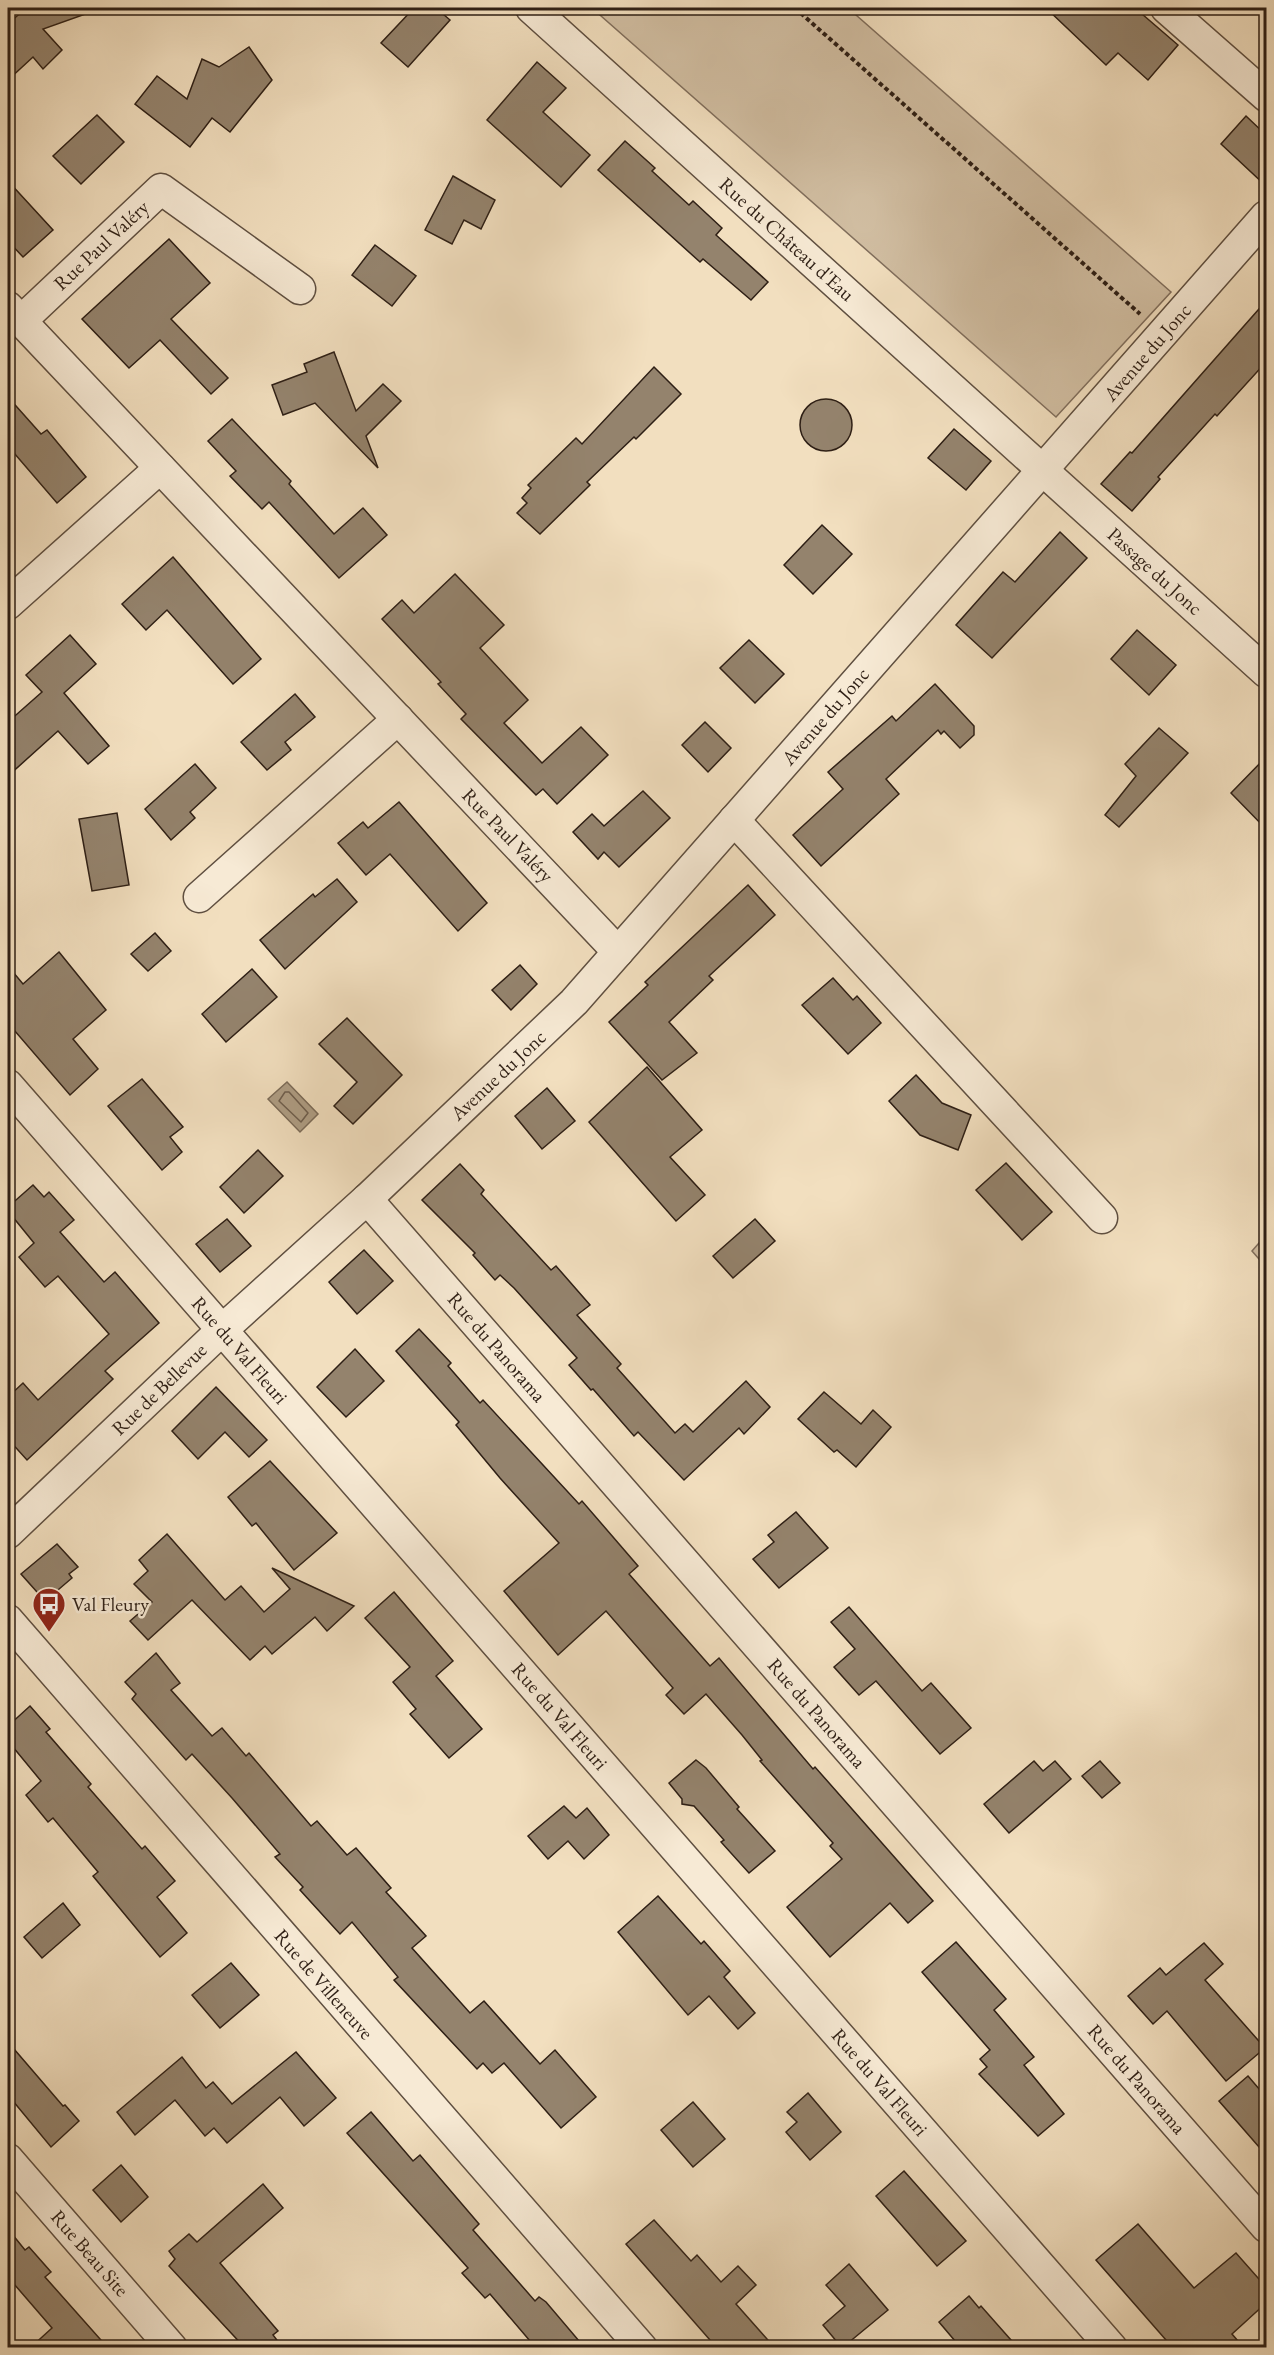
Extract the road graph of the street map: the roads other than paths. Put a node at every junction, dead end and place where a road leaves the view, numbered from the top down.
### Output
1 (531, 8) edge
2 (1166, 8) edge
3 (1266, 96) edge
4 (1266, 216) edge
5 (300, 289) dead end
6 (14, 314) edge
7 (160, 468) junction
8 (1043, 470) junction
9 (8, 604) edge
10 (1266, 672) edge
11 (398, 719) junction
12 (734, 820) junction
13 (199, 897) dead end
14 (618, 952) junction
15 (8, 1085) edge
16 (367, 1199) junction
17 (1102, 1218) dead end
18 (222, 1330) junction
19 (8, 1533) edge
20 (8, 1620) edge
21 (8, 2159) edge
22 (1266, 2227) edge
23 (172, 2348) edge
24 (642, 2348) edge
25 (1112, 2348) edge

1 - 8 street, Rue du Château d'Eau
2 - 3 street
4 - 8 street, Avenue du Jonc
5 - 6 street, Rue Paul Valéry
6 - 7 street, Rue Paul Valéry
7 - 9 street
7 - 11 street, Rue Paul Valéry
8 - 10 street, Passage du Jonc
8 - 12 street, Avenue du Jonc
11 - 13 street
11 - 14 street, Rue Paul Valéry
12 - 14 street, Avenue du Jonc
12 - 17 street
14 - 16 street, Avenue du Jonc
15 - 18 street, Rue du Val Fleuri
16 - 18 street, Rue de Bellevue
16 - 22 street, Rue du Panorama
18 - 19 street, Rue de Bellevue
18 - 25 street, Rue du Val Fleuri
20 - 24 street, Rue de Villeneuve
21 - 23 street, Rue Beau Site

